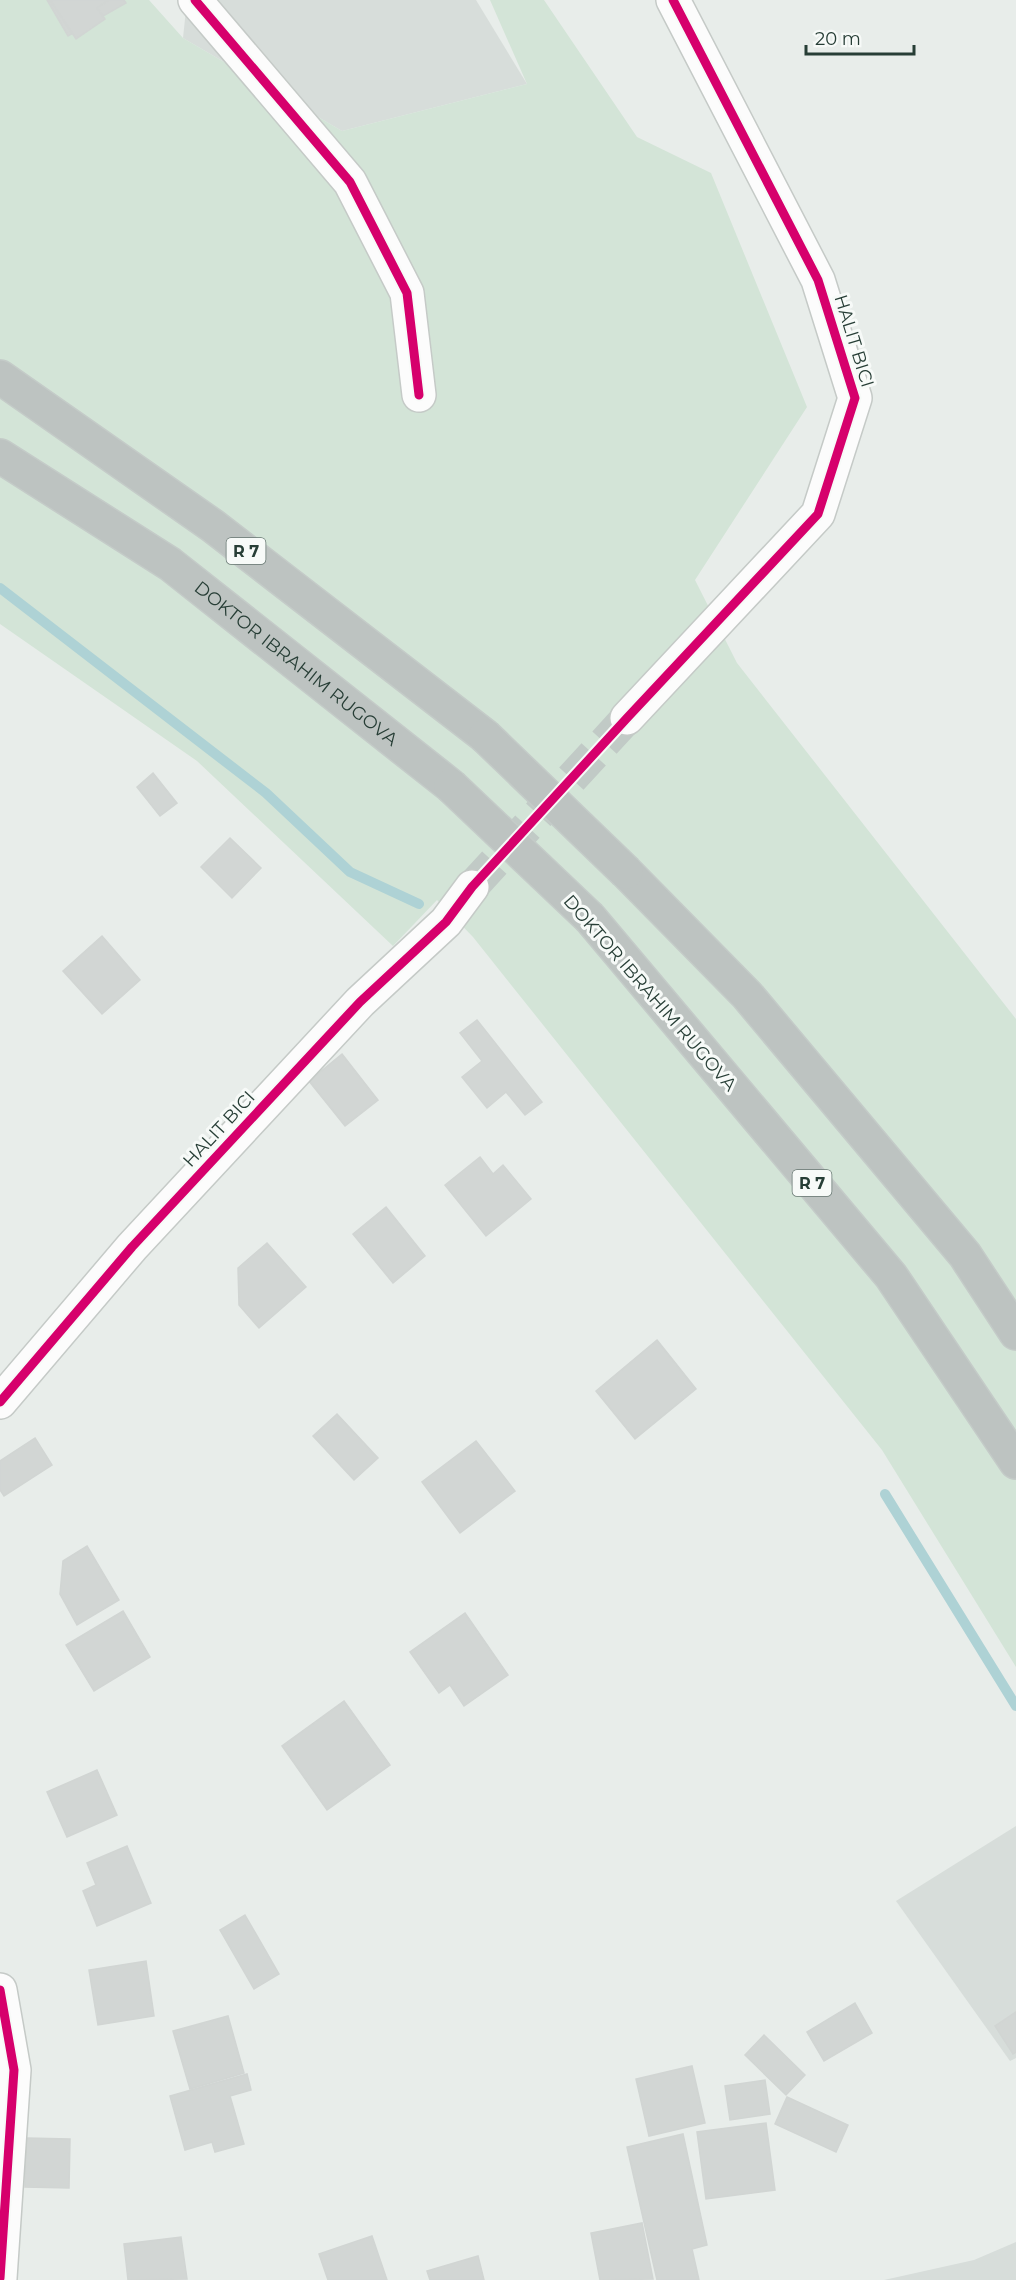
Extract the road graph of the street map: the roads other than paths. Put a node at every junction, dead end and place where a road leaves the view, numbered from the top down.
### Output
1 (195, 0) edge
2 (673, 0) edge
3 (0, 377) edge
4 (419, 395) dead end
5 (0, 456) edge
6 (627, 718) tunnel mouth
7 (472, 888) tunnel mouth
8 (1016, 1333) edge
9 (0, 1402) edge
10 (1016, 1462) edge
11 (0, 1990) edge
12 (0, 2260) edge

1 - 4 street
2 - 6 street, HALIT BICI
3 - 8 highway, R 7, bridge
5 - 10 highway, DOKTOR IBRAHIM RUGOVA / R 7, bridge
7 - 9 street, HALIT BICI
11 - 12 street

